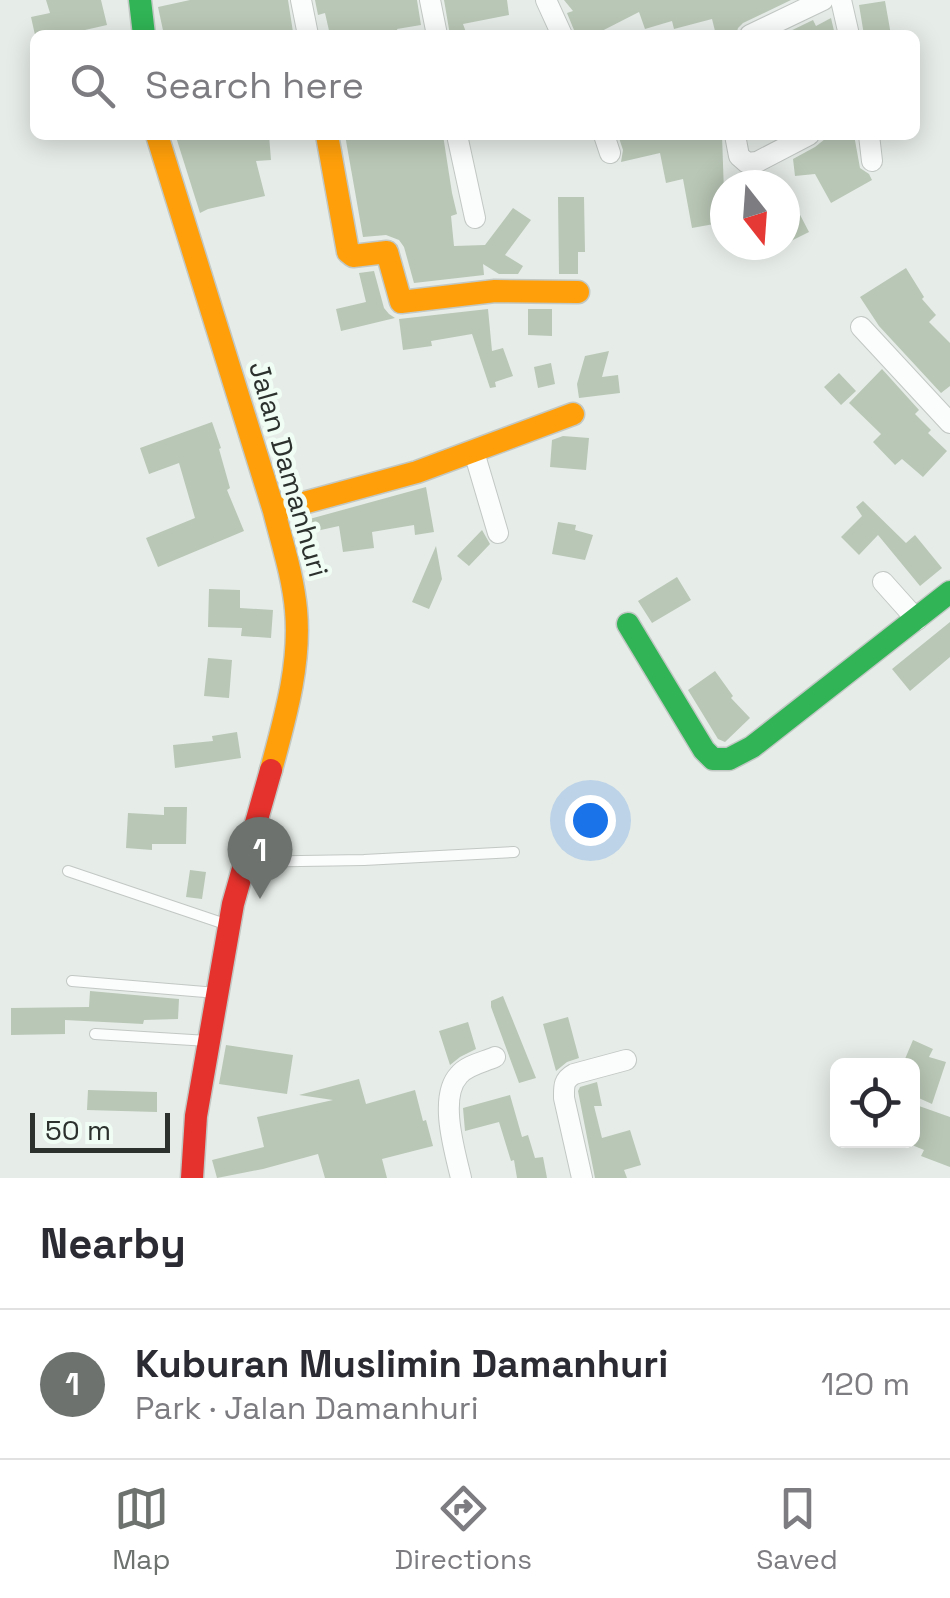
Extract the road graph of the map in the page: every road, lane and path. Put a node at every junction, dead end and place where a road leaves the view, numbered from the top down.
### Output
1 (140, 0) edge
2 (301, 0) edge
3 (430, 0) edge
4 (546, 0) edge
5 (823, 0) edge
6 (841, 0) edge
7 (143, 30) edge
8 (307, 30) edge
9 (436, 30) edge
10 (560, 30) edge
11 (760, 30) edge
12 (848, 30) edge
13 (166, 140) edge
14 (328, 140) edge
15 (459, 140) edge
16 (736, 140) edge
17 (799, 140) edge
18 (870, 140) edge
19 (872, 161) dead end
20 (474, 218) dead end
21 (578, 292) dead end
22 (861, 327) dead end
23 (573, 414) dead end
24 (950, 422) edge
25 (474, 452) junction
26 (274, 511) junction
27 (498, 533) dead end
28 (883, 582) dead end
29 (950, 592) edge
30 (917, 620) junction
31 (628, 624) dead end
32 (514, 852) dead end
33 (245, 862) junction
34 (68, 871) dead end
35 (229, 926) junction
36 (72, 981) dead end
37 (218, 993) junction
38 (95, 1034) dead end
39 (209, 1040) junction
40 (495, 1057) dead end
41 (626, 1060) dead end
42 (192, 1178) edge
43 (461, 1178) edge
44 (582, 1178) edge

1 - 7 street
2 - 8 street
3 - 9 street
4 - 10 street
5 - 11 street
6 - 12 street
13 - 26 street, Jalan Damanhuri
14 - 21 street
15 - 20 street
16 - 17 street
18 - 19 street
22 - 24 street
23 - 25 street
25 - 26 street
25 - 27 street
26 - 33 street, Jalan Damanhuri
28 - 30 street
29 - 30 street
30 - 31 street
32 - 33 lane
33 - 35 street, Jalan Damanhuri
34 - 35 lane
35 - 37 street, Jalan Damanhuri
36 - 37 lane
37 - 39 street, Jalan Damanhuri
38 - 39 lane
39 - 42 street, Jalan Damanhuri
40 - 43 street
41 - 44 street

